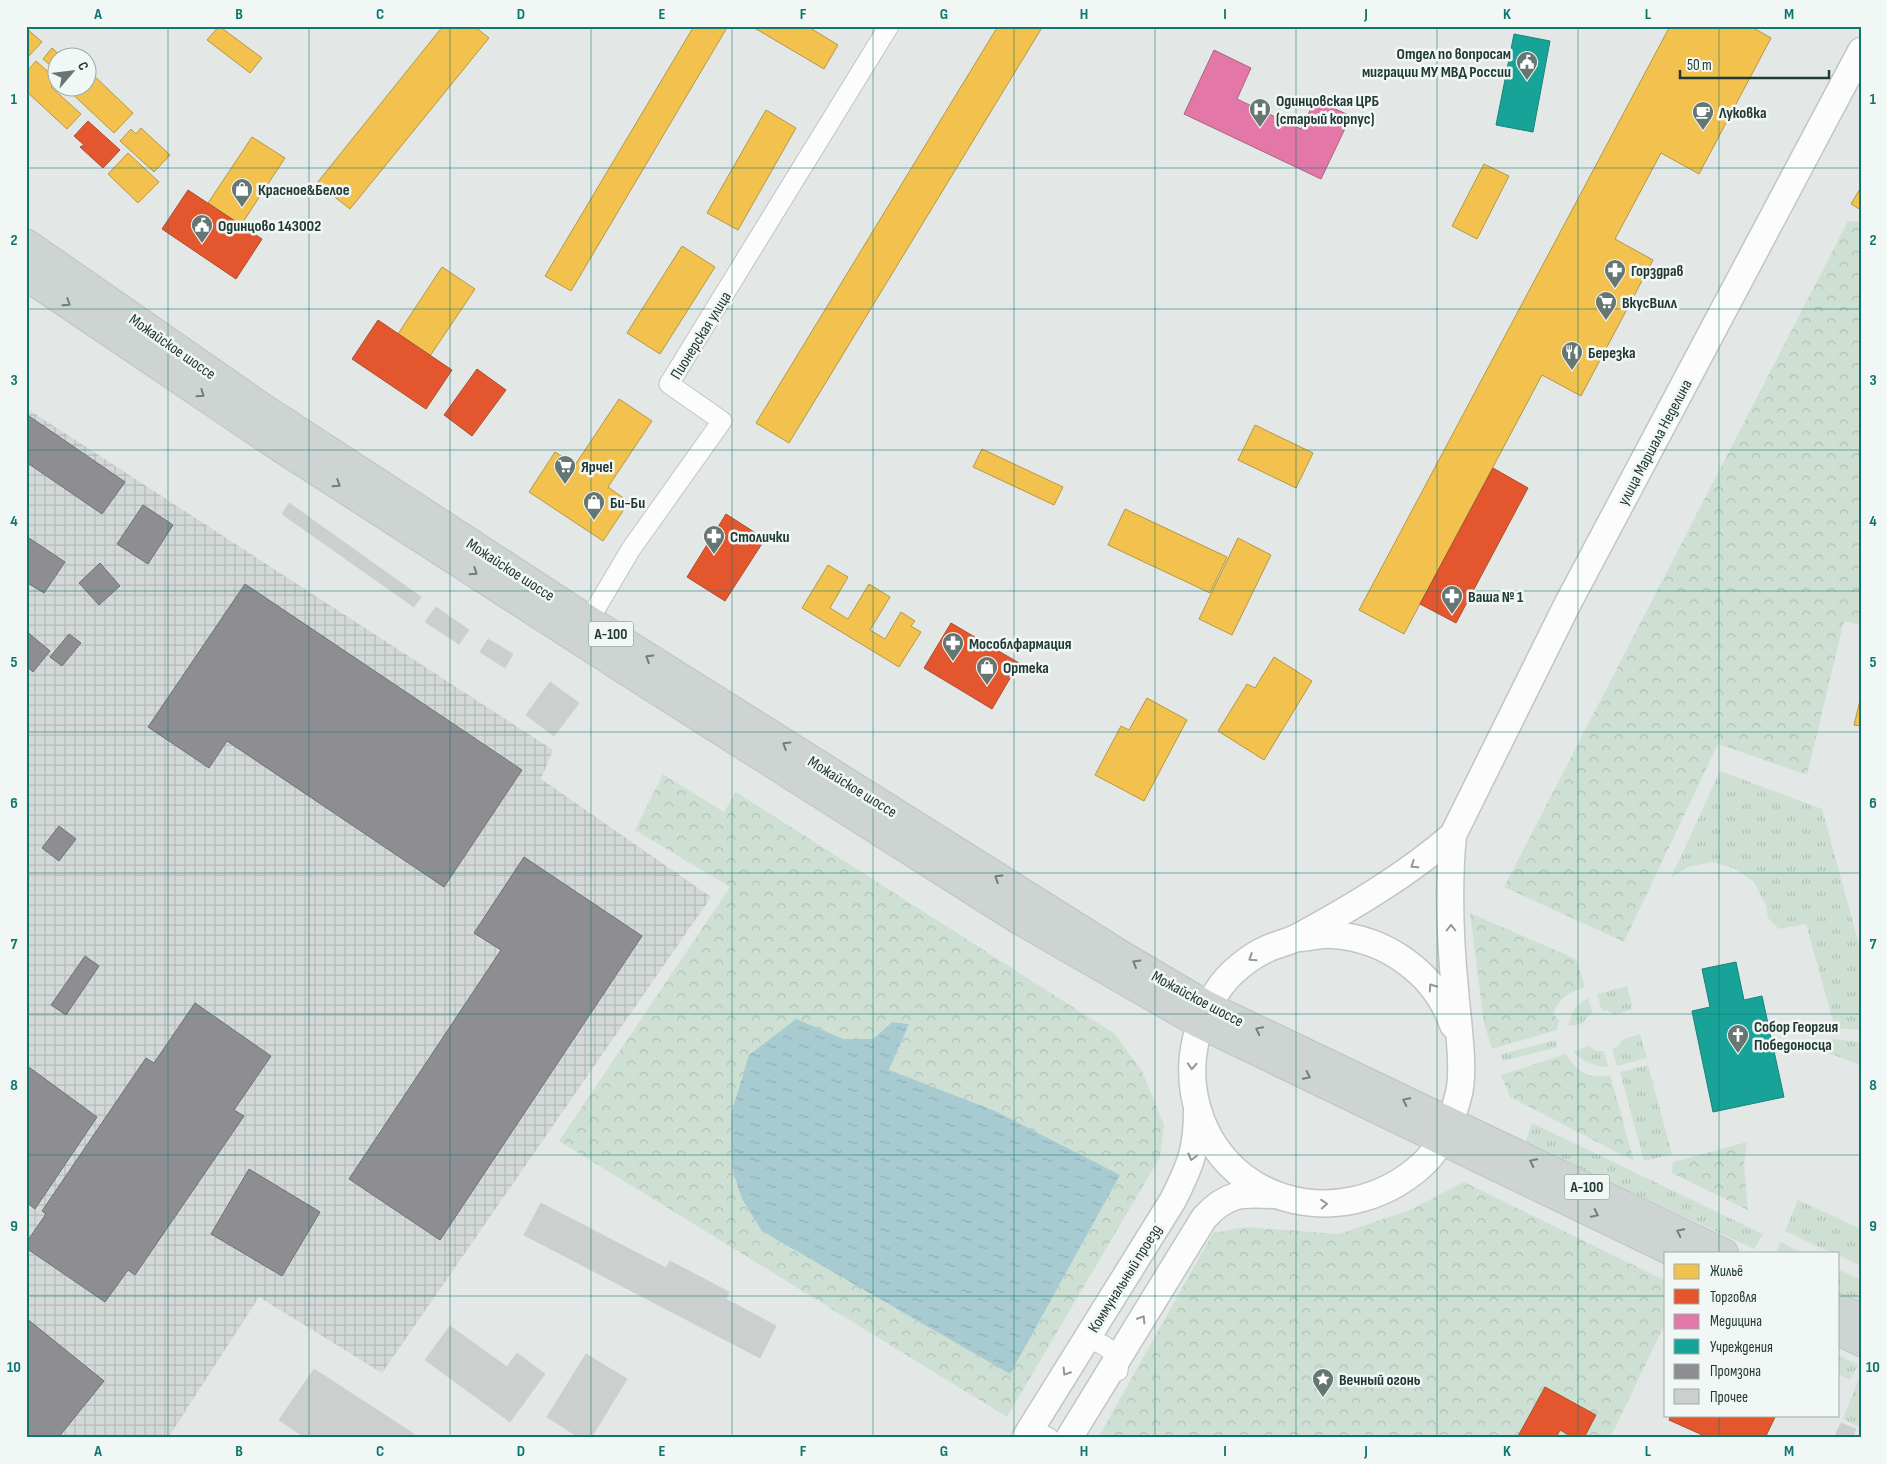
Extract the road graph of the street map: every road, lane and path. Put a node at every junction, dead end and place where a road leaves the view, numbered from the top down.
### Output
1 (890, 26) edge
2 (1861, 51) edge
3 (26, 243) edge
4 (26, 276) edge
5 (589, 620) junction
6 (1453, 835) junction
7 (1296, 938) junction
8 (1204, 1015) junction
9 (1460, 1046) junction
10 (1197, 1109) junction
11 (1445, 1131) junction
12 (1277, 1196) junction
13 (1673, 1252) edge
14 (1722, 1252) edge
15 (1840, 1309) edge
16 (1861, 1318) edge
17 (1840, 1332) edge
18 (1085, 1340) junction
19 (1861, 1342) edge
20 (1116, 1360) junction
21 (1075, 1434) edge
22 (1026, 1438) edge
23 (1049, 1438) edge

1 - 5 street, Пионерская улица
2 - 6 main road, улица Маршала Неделина
3 - 5 main road, Можайское шоссе / А-100
4 -> 8 main road, Можайское шоссе / А-100
8 -> 5 main road, Можайское шоссе / А-100
6 -> 7 main road
9 -> 6 main road
7 -> 8 main road
9 -> 7 main road
8 -> 10 main road
8 - 11 main road, Можайское шоссе / А-100
9 - 11 main road
10 - 12 main road
10 -> 18 main road, Коммунальный проезд
12 -> 11 main road
11 -> 13 main road, Можайское шоссе / А-100
14 -> 11 main road, Можайское шоссе / А-100
20 -> 12 main road
15 - 16 main road
17 - 19 main road
18 - 20 street
18 -> 22 main road, Коммунальный проезд
20 - 21 main road
22 - 23 street

